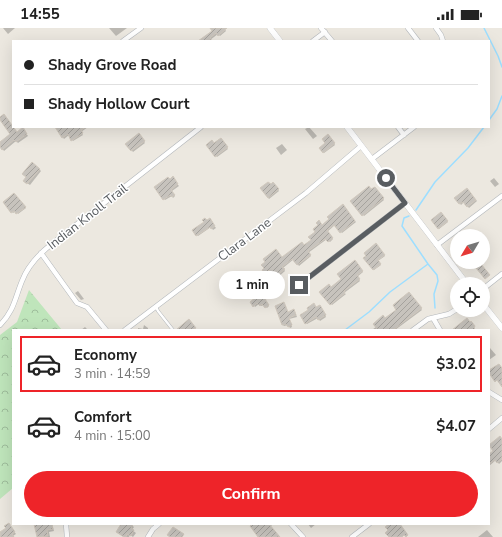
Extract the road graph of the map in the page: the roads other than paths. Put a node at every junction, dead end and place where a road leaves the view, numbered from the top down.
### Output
1 (141, 28) edge
2 (270, 28) edge
3 (408, 28) edge
4 (436, 28) edge
5 (323, 30) edge
6 (124, 40) edge
7 (279, 40) edge
8 (314, 40) edge
9 (331, 40) edge
10 (417, 40) edge
11 (442, 40) edge
12 (200, 128) edge
13 (348, 128) edge
14 (399, 128) edge
15 (413, 128) edge
16 (404, 135) junction
17 (361, 146) junction
18 (372, 160) junction
19 (502, 196) edge
20 (405, 203) junction
21 (437, 245) junction
22 (41, 253) junction
23 (502, 274) edge
24 (462, 277) edge
25 (490, 283) edge
26 (299, 285) dead end
27 (156, 306) junction
28 (450, 313) edge
29 (490, 313) edge
30 (433, 318) junction
31 (0, 325) edge
32 (502, 328) edge
33 (105, 329) edge
34 (125, 329) edge
35 (172, 329) edge
36 (414, 329) edge
37 (439, 329) edge
38 (490, 393) edge
39 (502, 400) edge
40 (502, 418) edge
41 (490, 428) edge
42 (66, 525) edge
43 (159, 525) edge
44 (291, 525) edge
45 (368, 525) edge
46 (67, 537) edge
47 (148, 537) edge
48 (302, 537) edge
49 (352, 537) edge

1 - 6 street
2 - 7 street
3 - 10 street
4 - 11 street
5 - 8 street
5 - 9 street
12 - 22 street, Indian Knoll Trail
13 - 17 street
14 - 16 street
15 - 16 street
16 - 18 street
17 - 18 street
17 - 27 street, Clara Lane
18 - 20 street
19 - 21 street
20 - 21 street
20 - 26 street
21 - 24 street
22 - 31 street, Indian Knoll Trail
22 - 33 street
23 - 25 street
27 - 34 street, Clara Lane
27 - 35 lane
28 - 30 street
29 - 32 street
30 - 36 street
30 - 37 street
38 - 39 street
40 - 41 street
42 - 46 street
43 - 47 street
44 - 48 street
45 - 49 street

